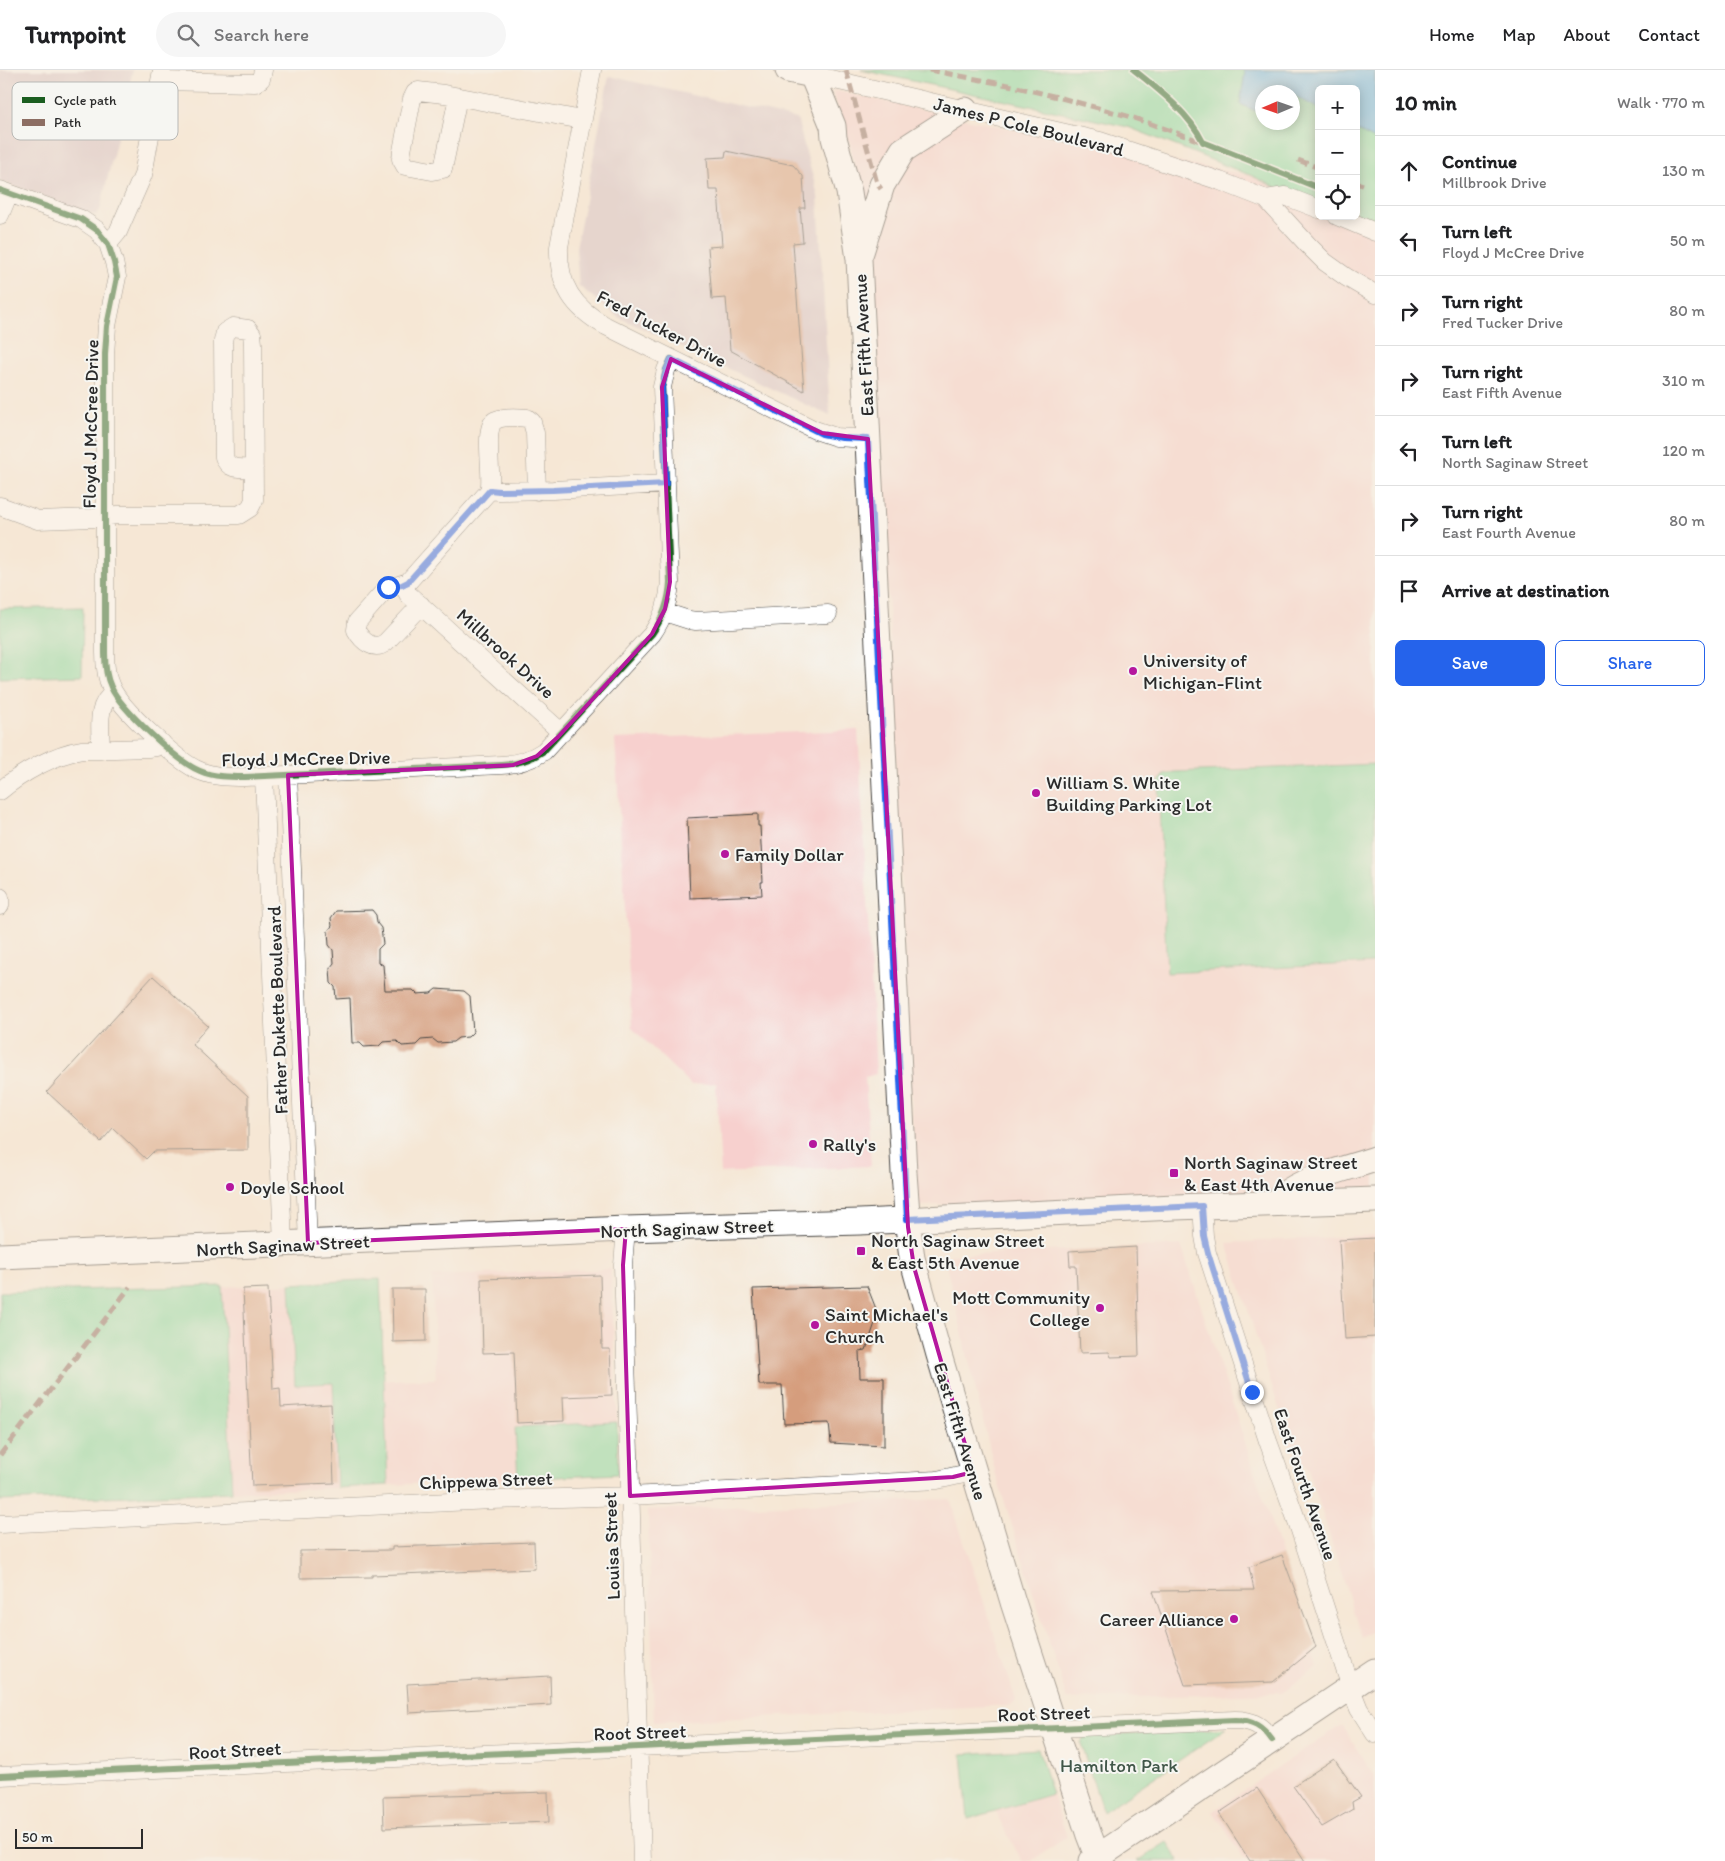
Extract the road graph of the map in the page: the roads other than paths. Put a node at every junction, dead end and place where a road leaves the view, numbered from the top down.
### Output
1 (263, 70) edge
2 (592, 70) edge
3 (788, 70) edge
4 (811, 73) edge
5 (161, 76) edge
6 (458, 97) junction
7 (965, 110) junction
8 (582, 120) junction
9 (149, 140) edge
10 (4, 192) edge
11 (1266, 199) junction
12 (1315, 207) edge
13 (0, 216) edge
14 (1346, 220) edge
15 (1375, 232) edge
16 (108, 244) junction
17 (859, 259) junction
18 (1375, 294) edge
19 (671, 359) junction
20 (868, 439) junction
21 (254, 468) junction
22 (666, 484) junction
23 (490, 490) junction
24 (537, 490) junction
25 (0, 506) edge
26 (104, 517) junction
27 (403, 585) junction
28 (421, 605) junction
29 (664, 612) junction
30 (828, 614) dead end
31 (114, 693) junction
32 (562, 733) junction
33 (162, 743) junction
34 (100, 750) junction
35 (288, 775) junction
36 (264, 776) junction
37 (0, 791) edge
38 (293, 880) junction
39 (268, 881) junction
40 (0, 897) edge
41 (0, 906) edge
42 (295, 936) junction
43 (271, 937) junction
44 (1375, 1159) edge
45 (1375, 1200) edge
46 (1277, 1203) junction
47 (1202, 1206) junction
48 (907, 1219) junction
49 (626, 1229) junction
50 (283, 1244) junction
51 (308, 1244) junction
52 (0, 1256) edge
53 (973, 1472) junction
54 (630, 1496) junction
55 (0, 1524) edge
56 (1375, 1671) edge
57 (1351, 1688) junction
58 (1054, 1728) junction
59 (1375, 1734) edge
60 (1272, 1740) junction
61 (637, 1748) junction
62 (0, 1776) edge
63 (1096, 1860) edge
64 (642, 1861) edge

1 - 5 street
2 - 8 street, Fred Tucker Drive
3 - 4 main road, James P Cole Boulevard
4 - 7 street, James P Cole Boulevard
4 - 17 main road, East Fifth Avenue
6 - 6 street
6 - 8 street
7 - 11 street, James P Cole Boulevard
7 - 17 main road
8 - 19 street, Fred Tucker Drive
9 - 16 street
10 - 13 street
10 - 16 street, Floyd J McCree Drive
11 - 12 street, James P Cole Boulevard
11 - 18 street, James P Cole Boulevard
14 - 15 street
16 - 26 street, Floyd J McCree Drive
17 - 20 main road, East Fifth Avenue
19 - 20 street, Fred Tucker Drive
19 - 22 street, Floyd J McCree Drive
20 - 48 main road, East Fifth Avenue
21 - 21 street
21 - 26 street
22 - 24 street
22 - 29 street, Floyd J McCree Drive
23 - 24 street
23 - 24 street
23 - 27 street
25 - 26 street
26 - 31 street, Floyd J McCree Drive
27 - 28 street, Millbrook Drive
27 - 28 street
28 - 32 street, Millbrook Drive
29 - 30 street
29 - 32 street, Floyd J McCree Drive
31 - 33 street, Floyd J McCree Drive
31 - 34 street
32 - 35 street, Floyd J McCree Drive
33 - 34 street
33 - 36 street, Floyd J McCree Drive
34 - 37 street
35 - 36 street, Floyd J McCree Drive
35 - 38 street, Father Dukette Boulevard
36 - 39 street, Father Dukette Boulevard
38 - 39 street
38 - 42 street, Father Dukette Boulevard
39 - 43 street, Father Dukette Boulevard
40 - 41 street
42 - 43 street
42 - 51 street, Father Dukette Boulevard
43 - 50 street, Father Dukette Boulevard
44 - 46 main road
45 - 46 main road, North Saginaw Street
46 - 47 main road, North Saginaw Street
47 - 48 main road, North Saginaw Street
47 - 57 street, East Fourth Avenue
48 - 49 main road, North Saginaw Street
48 - 53 main road, East Fifth Avenue
49 - 51 main road, North Saginaw Street
49 - 54 street, Louisa Street
50 - 51 main road, North Saginaw Street
50 - 52 main road, North Saginaw Street
53 - 54 street, Chippewa Street
53 - 58 main road, East Fifth Avenue
54 - 55 street, Chippewa Street
54 - 61 street, Louisa Street
56 - 57 main road
57 - 59 street, East Fourth Avenue
57 - 60 main road
58 - 60 street, Root Street
58 - 61 street, Root Street
58 - 63 main road, East Fifth Avenue
60 - 63 main road
61 - 62 street, Root Street
61 - 64 street, Louisa Street

